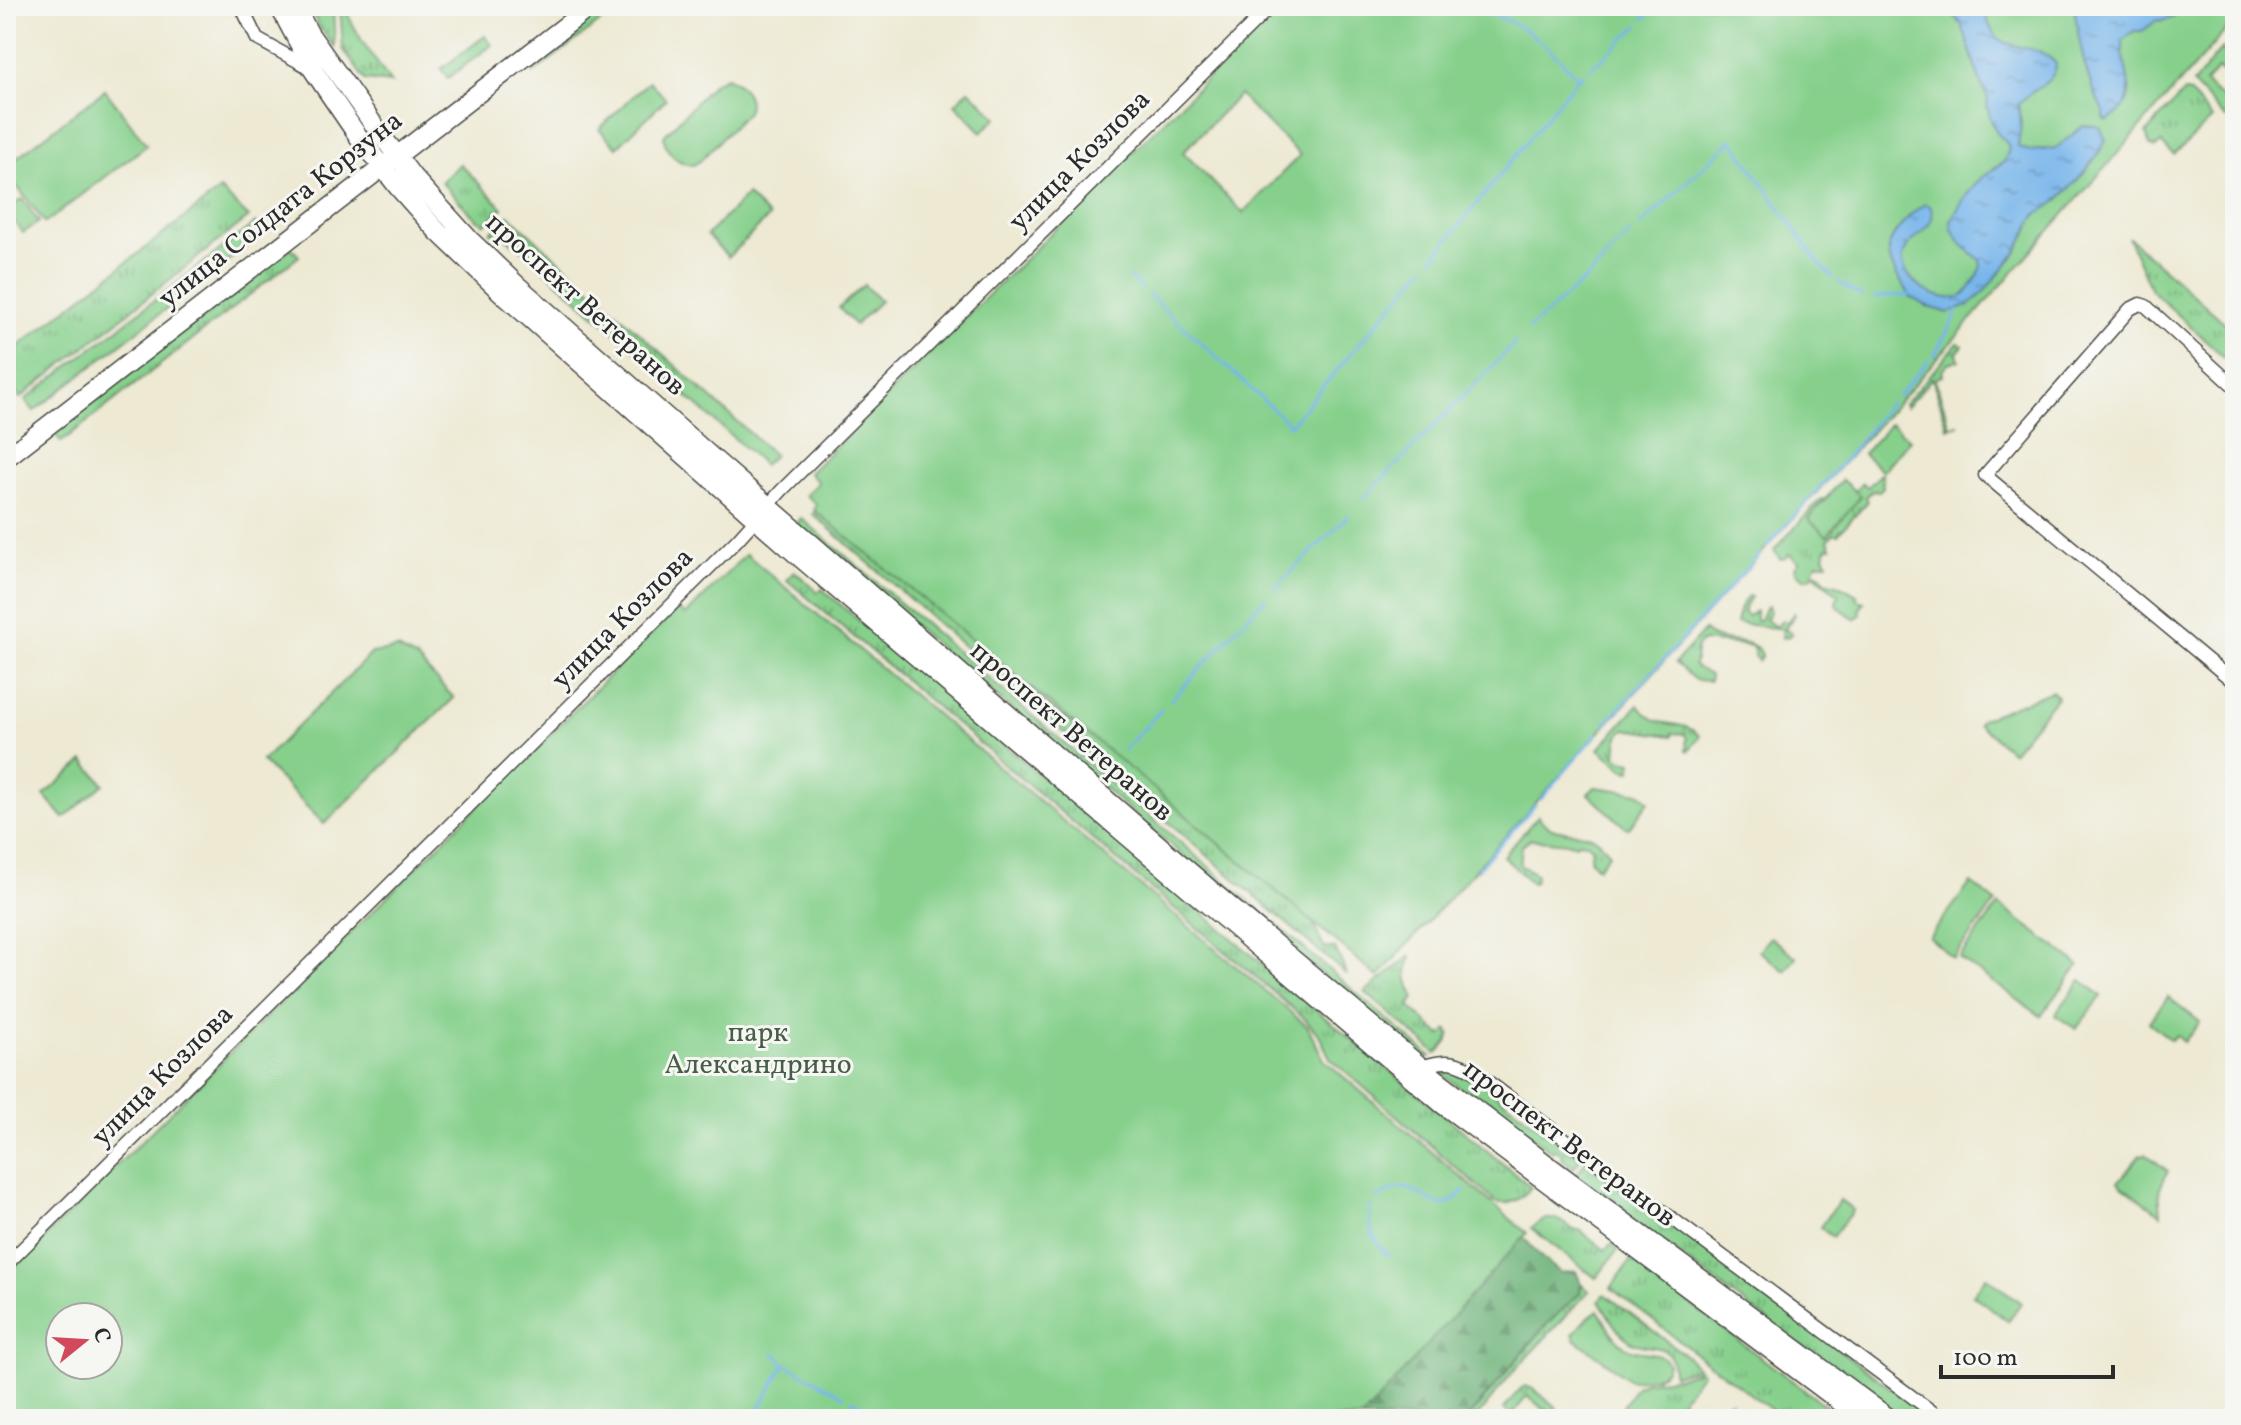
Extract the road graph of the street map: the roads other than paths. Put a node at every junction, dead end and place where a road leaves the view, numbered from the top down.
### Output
1 (241, 6) edge
2 (279, 6) edge
3 (295, 6) edge
4 (572, 6) edge
5 (591, 6) edge
6 (1271, 6) edge
7 (313, 70) junction
8 (386, 157) junction
9 (2235, 387) edge
10 (6, 442) edge
11 (6, 458) edge
12 (762, 512) junction
13 (2235, 683) edge
14 (1421, 1067) junction
15 (6, 1265) edge
16 (1863, 1419) edge
17 (1890, 1419) edge
18 (1942, 1419) edge

1 - 7 street
2 - 7 main road, проспект Ветеранов
3 - 8 main road, проспект Ветеранов
4 - 8 main road, улица Солдата Корзуна
5 - 8 main road, улица Солдата Корзуна
6 - 12 street, улица Козлова
7 - 8 main road, проспект Ветеранов
8 - 10 main road, улица Солдата Корзуна
8 - 11 main road, улица Солдата Корзуна
8 - 12 main road, проспект Ветеранов
9 - 13 street
12 - 14 main road, проспект Ветеранов
12 - 15 street, улица Козлова
12 - 16 main road, проспект Ветеранов
14 - 17 main road, проспект Ветеранов
14 - 18 street

